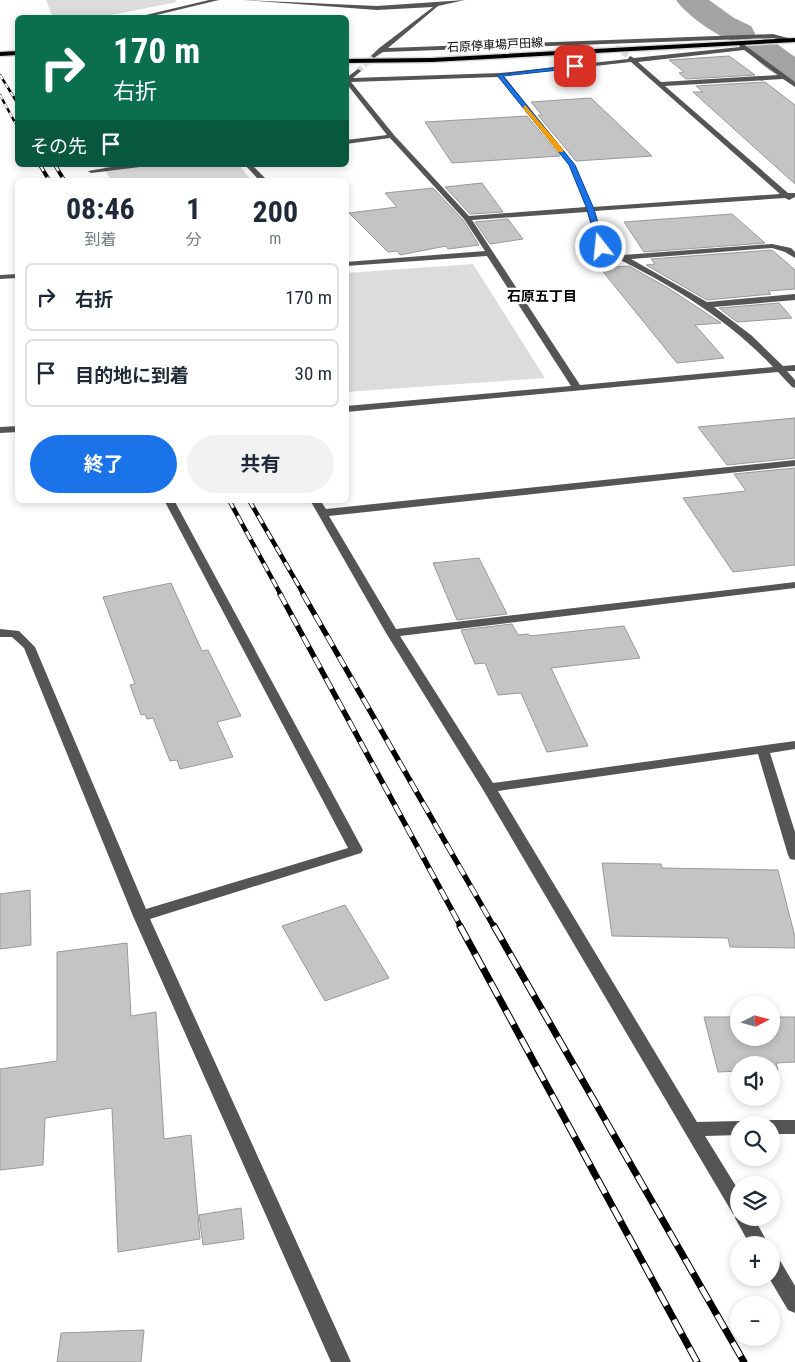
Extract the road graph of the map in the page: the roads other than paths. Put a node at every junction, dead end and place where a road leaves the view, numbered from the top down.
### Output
1 (216, 0) edge
2 (246, 0) edge
3 (462, 0) edge
4 (436, 5) junction
5 (148, 15) edge
6 (793, 40) edge
7 (738, 43) junction
8 (745, 48) junction
9 (380, 50) junction
10 (15, 53) edge
11 (0, 54) edge
12 (374, 56) tunnel mouth
13 (630, 58) junction
14 (349, 61) edge
15 (358, 70) tunnel mouth
16 (500, 75) junction
17 (783, 77) junction
18 (349, 78) edge
19 (349, 80) edge
20 (349, 84) edge
21 (660, 84) junction
22 (795, 85) edge
23 (392, 136) junction
24 (349, 142) edge
25 (107, 167) edge
26 (250, 167) edge
27 (90, 168) edge
28 (261, 178) edge
29 (786, 195) junction
30 (795, 195) edge
31 (795, 203) edge
32 (590, 209) junction
33 (467, 218) junction
34 (490, 253) junction
35 (795, 256) edge
36 (623, 257) junction
37 (349, 263) edge
38 (15, 276) edge
39 (0, 277) edge
40 (795, 297) edge
41 (705, 305) junction
42 (795, 368) edge
43 (780, 369) junction
44 (795, 385) edge
45 (578, 388) junction
46 (349, 409) edge
47 (15, 429) edge
48 (0, 430) edge
49 (795, 463) edge
50 (172, 503) edge
51 (317, 503) edge
52 (323, 513) junction
53 (795, 585) edge
54 (0, 633) edge
55 (392, 633) junction
56 (795, 745) edge
57 (763, 750) junction
58 (489, 788) junction
59 (795, 855) edge
60 (141, 916) junction
61 (780, 1127) edge
62 (795, 1127) edge
63 (730, 1128) edge
64 (692, 1129) junction
65 (730, 1193) edge
66 (780, 1278) edge
67 (795, 1304) edge
68 (341, 1362) edge

1 - 5 street
2 - 4 street
3 - 4 street
4 - 9 street
6 - 7 main road, 石原停車場戸田線
6 - 9 street
7 - 8 street
7 - 14 main road, 石原停車場戸田線
8 - 13 street
8 - 17 street
9 - 12 street
10 - 11 main road
13 - 16 street
13 - 21 street
15 - 18 street
16 - 19 street
16 - 32 street
17 - 21 street
17 - 22 street
20 - 23 street
21 - 29 street
23 - 24 street
23 - 33 street
25 - 27 street
26 - 28 street
29 - 30 street
29 - 31 street
29 - 32 street
32 - 33 street
32 - 36 street
33 - 34 street
34 - 37 street
34 - 45 street
35 - 36 street
36 - 41 street
38 - 39 street
40 - 41 street
41 - 43 street
42 - 43 street
43 - 44 street
43 - 45 street
45 - 46 street
47 - 48 street
49 - 52 street
50 - 60 street
51 - 52 street
52 - 55 street
53 - 55 street
54 - 60 street
55 - 58 street
56 - 57 street
57 - 58 street
57 - 59 street
58 - 64 street
60 - 68 street
61 - 62 street
63 - 64 street
64 - 65 street
66 - 67 street

